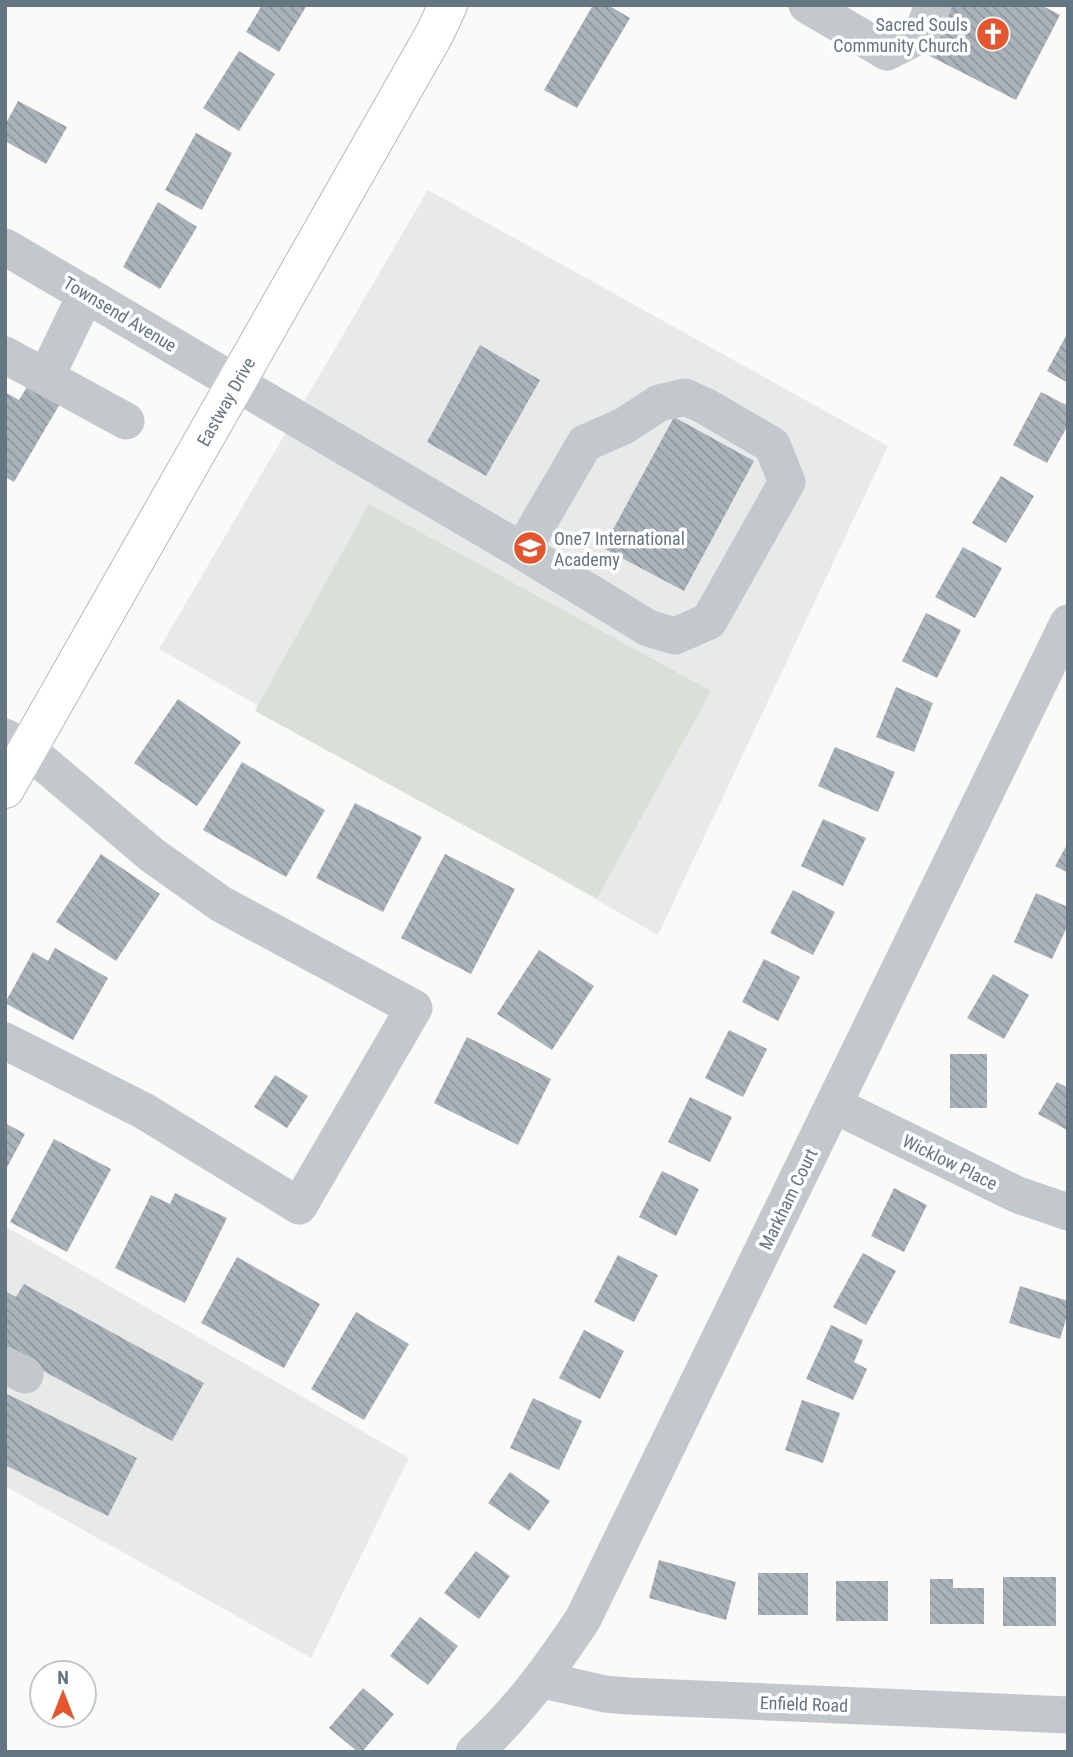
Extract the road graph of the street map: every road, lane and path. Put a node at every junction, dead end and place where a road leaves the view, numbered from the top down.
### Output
1 (807, 5) edge
2 (933, 5) edge
3 (445, 7) edge
4 (5, 247) edge
5 (86, 294) junction
6 (5, 355) edge
7 (47, 377) junction
8 (235, 382) junction
9 (126, 421) dead end
10 (522, 551) junction
11 (1068, 623) edge
12 (16, 744) edge
13 (5, 789) edge
14 (5, 1041) edge
15 (834, 1105) junction
16 (1068, 1212) edge
17 (542, 1680) junction
18 (1068, 1715) edge
19 (474, 1752) edge

1 - 2 street
3 - 8 main road, Eastway Drive
4 - 5 street, Townsend Avenue
5 - 7 street
5 - 8 street, Townsend Avenue
6 - 7 street
7 - 9 street
8 - 10 street, Townsend Avenue
8 - 12 main road, Eastway Drive
10 - 10 street
11 - 15 street, Markham Court
12 - 13 main road, Eastway Drive
12 - 14 street
15 - 16 street, Wicklow Place
15 - 17 street, Markham Court
17 - 18 street, Enfield Road
17 - 19 street, Markham Court

